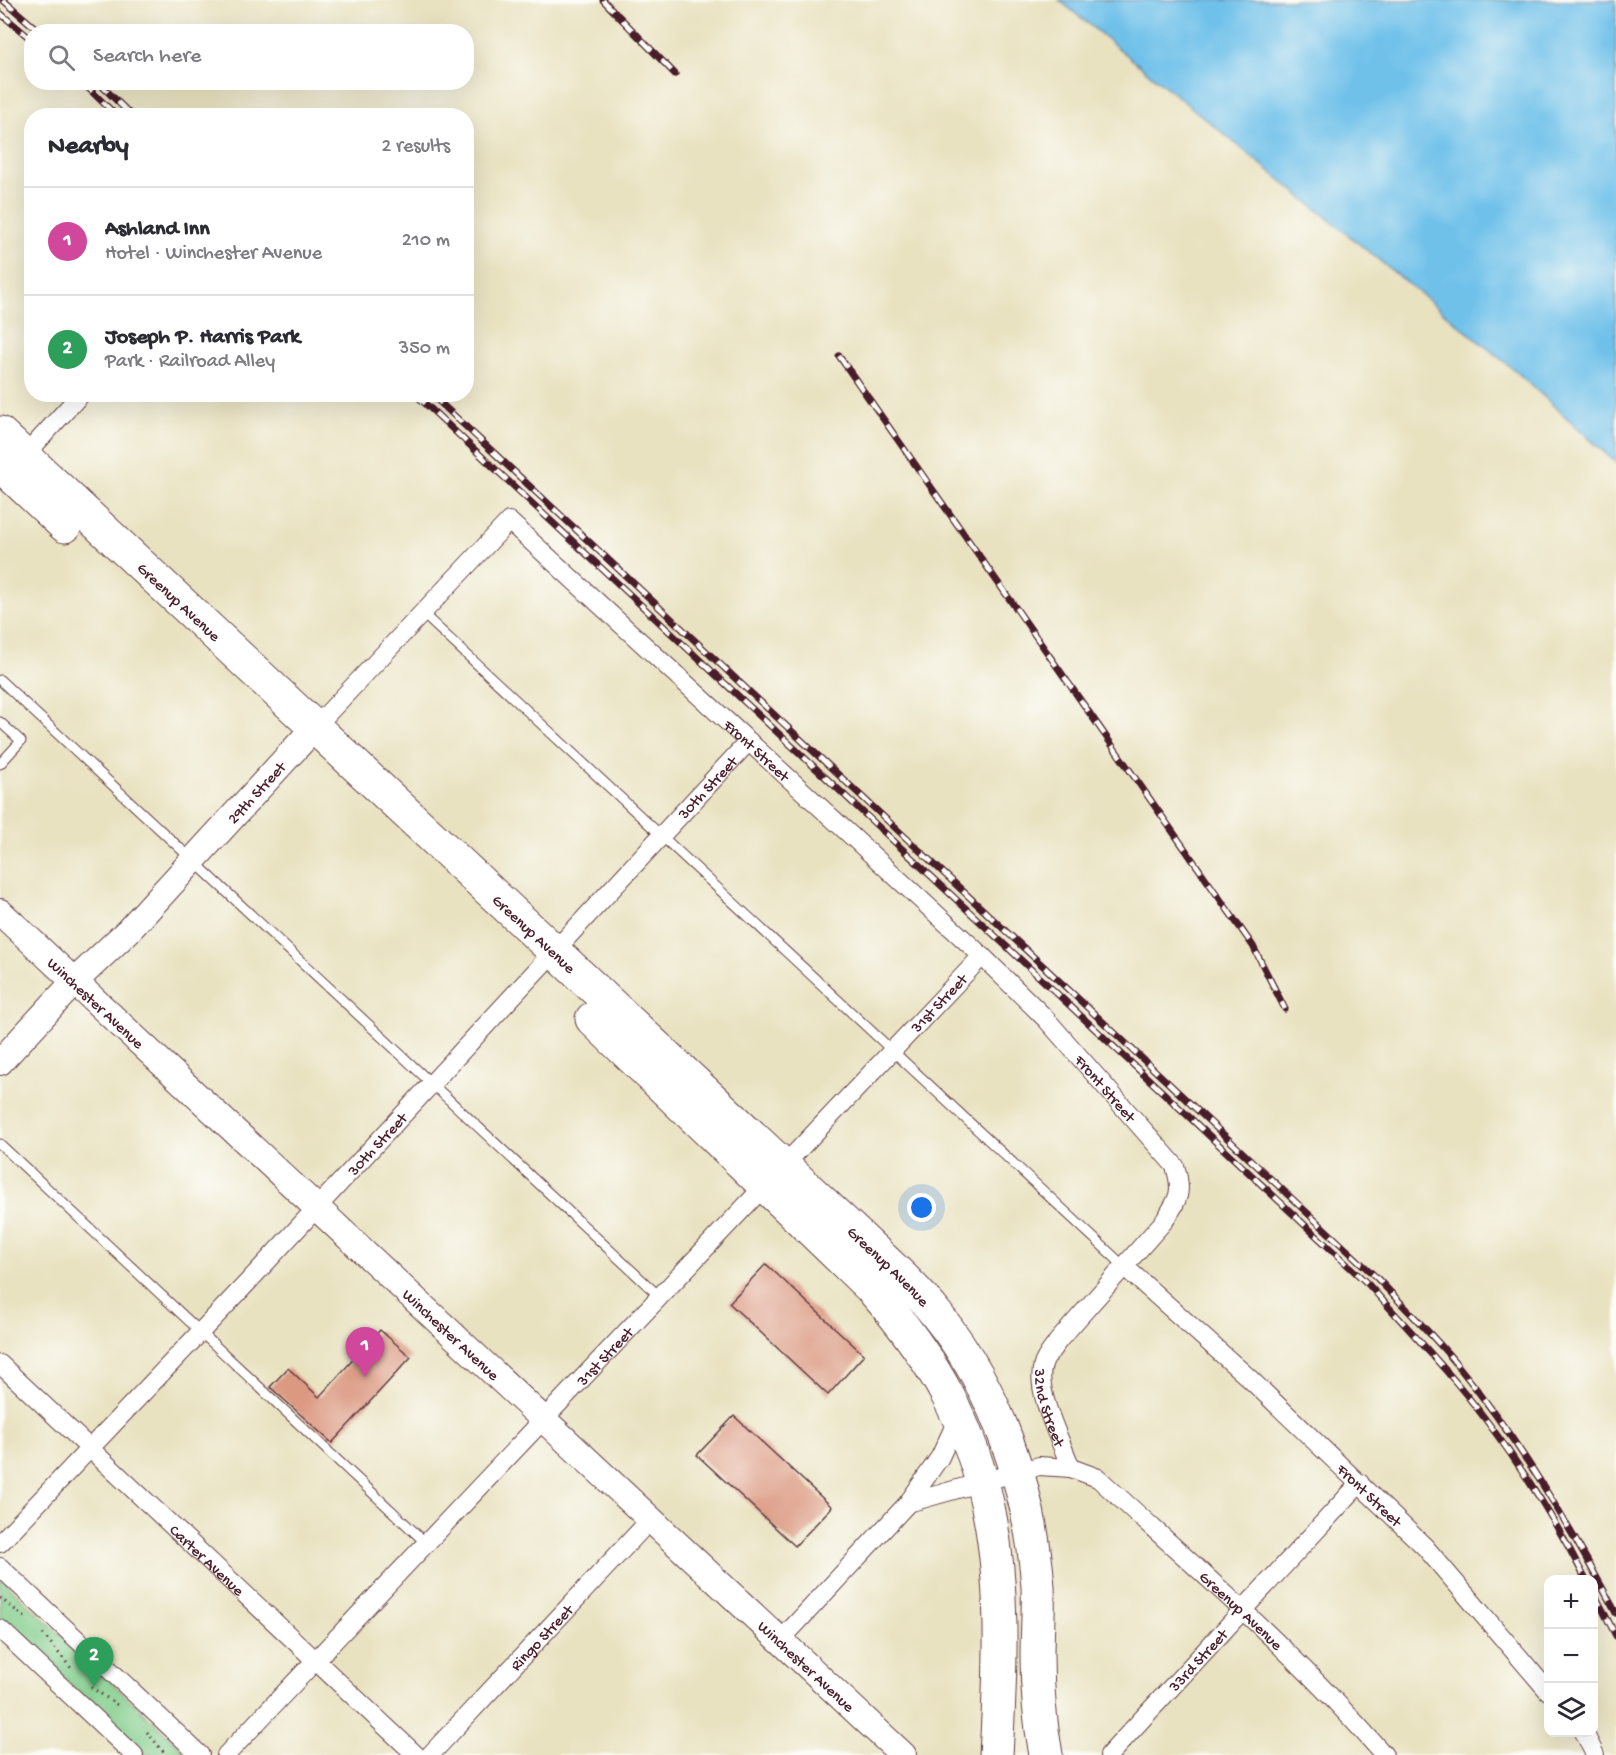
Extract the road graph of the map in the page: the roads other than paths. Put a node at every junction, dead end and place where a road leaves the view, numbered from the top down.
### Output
1 (73, 402) edge
2 (0, 433) edge
3 (8, 469) edge
4 (509, 520) joint
5 (422, 613) junction
6 (0, 680) edge
7 (0, 722) edge
8 (307, 736) junction
9 (749, 741) junction
10 (0, 764) edge
11 (661, 836) junction
12 (194, 860) junction
13 (0, 912) edge
14 (982, 956) junction
15 (545, 959) junction
16 (75, 981) junction
17 (892, 1050) junction
18 (0, 1062) edge
19 (431, 1084) junction
20 (0, 1144) edge
21 (773, 1177) junction
22 (316, 1206) junction
23 (1126, 1268) junction
24 (660, 1297) junction
25 (201, 1331) junction
26 (0, 1364) edge
27 (959, 1416) junction
28 (544, 1419) junction
29 (91, 1449) junction
30 (1071, 1468) junction
31 (1018, 1470) junction
32 (983, 1480) junction
33 (1360, 1484) junction
34 (908, 1503) junction
35 (651, 1518) junction
36 (0, 1543) edge
37 (426, 1543) junction
38 (0, 1567) edge
39 (1244, 1610) junction
40 (0, 1629) edge
41 (780, 1641) junction
42 (318, 1660) junction
43 (1544, 1686) edge
44 (1586, 1737) edge
45 (134, 1755) edge
46 (200, 1755) edge
47 (226, 1755) edge
48 (416, 1755) edge
49 (430, 1755) edge
50 (903, 1755) edge
51 (996, 1755) edge
52 (1046, 1755) edge
53 (1109, 1755) edge
54 (1384, 1755) edge
55 (1595, 1755) edge

1 - 3 street
2 - 3 highway, Greenup Avenue
3 - 8 highway, Greenup Avenue
4 - 5 street, 29th Street
4 - 9 street, Front Street
5 - 8 street, 29th Street
5 - 11 lane
6 - 12 lane
7 - 10 lane
8 - 12 main road, 29th Street
8 - 15 highway, Greenup Avenue
9 - 11 street, 30th Street
9 - 14 street, Front Street
11 - 15 street, 30th Street
11 - 17 lane
12 - 16 main road, 29th Street
12 - 19 lane
13 - 16 main road, Winchester Avenue
14 - 17 street, 31st Street
14 - 23 street, Front Street
15 - 19 street, 30th Street
15 - 21 highway, Greenup Avenue
16 - 18 main road, 29th Street
16 - 22 main road, Winchester Avenue
17 - 21 street, 31st Street
17 - 23 lane
19 - 22 street, 30th Street
19 - 24 lane
20 - 25 lane
21 - 24 street, 31st Street
21 - 27 highway, Greenup Avenue
21 - 31 highway, Greenup Avenue
22 - 25 street, 30th Street
22 - 28 main road, Winchester Avenue
23 - 30 street, 32nd Street
23 - 33 street, Front Street
24 - 28 street, 31st Street
25 - 29 street, 30th Street
25 - 37 lane
26 - 29 street, Carter Avenue
27 - 32 highway, Greenup Avenue
27 - 34 street
28 - 35 main road, Winchester Avenue
28 - 37 street, 31st Street
29 - 36 street, 30th Street
29 - 42 street, Carter Avenue
30 - 31 street, Greenup Avenue
30 - 39 street, Greenup Avenue
31 - 32 street, Greenup Avenue
31 - 52 highway
32 - 34 street
32 - 51 highway
33 - 39 street, 33rd Street
33 - 43 street, Front Street
34 - 41 street
35 - 41 main road, Winchester Avenue
35 - 49 street, Ringo Street
37 - 42 street, 31st Street
38 - 46 street
39 - 53 street, 33rd Street
39 - 54 street, Greenup Avenue
40 - 45 street
41 - 50 main road, Winchester Avenue
42 - 47 street, 31st Street
42 - 48 street, Carter Avenue
44 - 55 street

